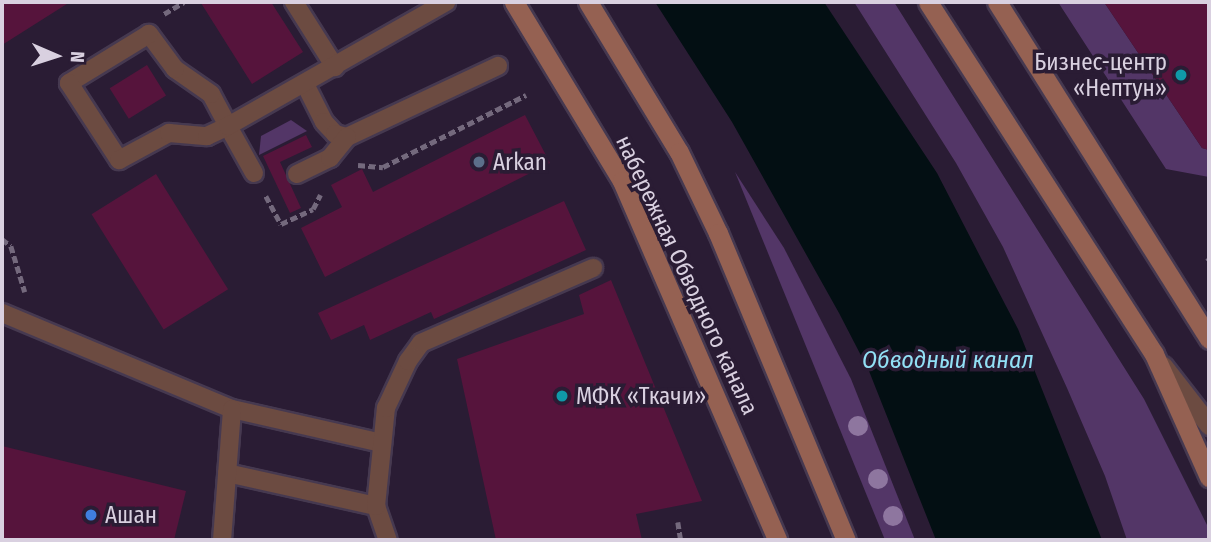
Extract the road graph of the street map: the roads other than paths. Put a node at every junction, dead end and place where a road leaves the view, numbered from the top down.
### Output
1 (294, 2) edge
2 (446, 2) edge
3 (514, 2) edge
4 (589, 2) edge
5 (928, 2) edge
6 (996, 2) edge
7 (498, 66) dead end
8 (335, 67) junction
9 (305, 84) junction
10 (228, 126) junction
11 (347, 137) junction
12 (254, 173) road end
13 (297, 174) dead end
14 (593, 268) dead end
15 (2, 313) edge
16 (1207, 327) edge
17 (1154, 354) junction
18 (232, 409) junction
19 (1209, 425) edge
20 (382, 443) junction
21 (227, 473) junction
22 (1209, 477) edge
23 (376, 506) junction
24 (222, 540) edge
25 (388, 540) edge
26 (777, 540) edge
27 (846, 540) edge

1 - 8 lane
2 - 8 lane
3 - 26 main road, набережная Обводного канала
4 - 27 main road, набережная Обводного канала
5 - 17 main road
6 - 16 main road
7 - 11 lane
8 - 9 lane
9 - 10 lane
9 - 11 lane
10 - 10 lane
10 - 12 lane
11 - 13 lane
14 - 20 lane
15 - 18 lane
17 - 19 street
17 - 22 main road
18 - 20 lane
18 - 21 lane
20 - 23 lane
21 - 23 lane
21 - 24 lane
23 - 25 lane

